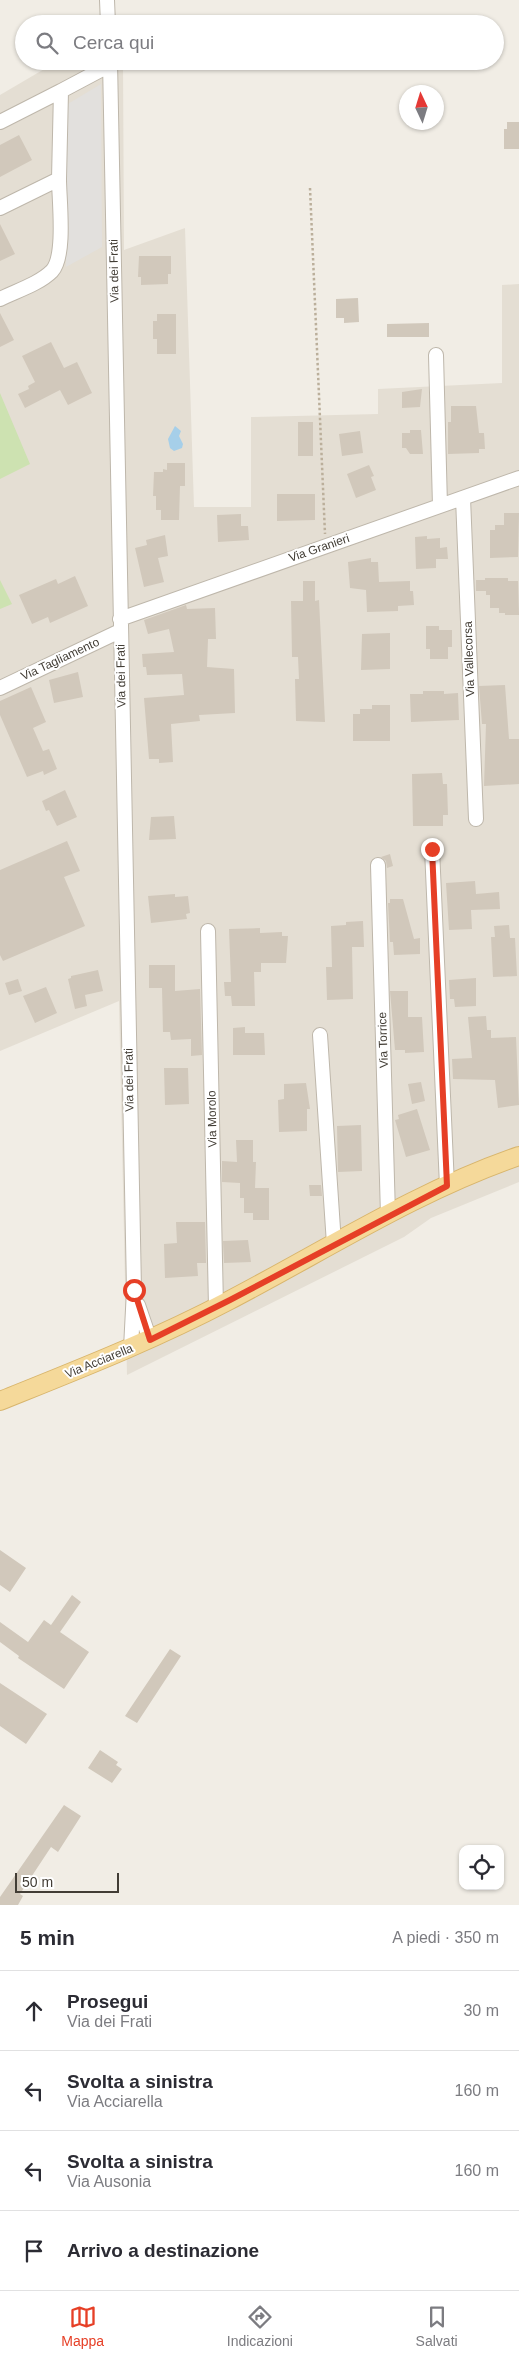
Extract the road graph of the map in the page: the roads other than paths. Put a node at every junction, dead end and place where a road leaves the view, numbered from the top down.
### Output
1 (107, 0) edge
2 (108, 15) edge
3 (98, 70) edge
4 (110, 70) edge
5 (60, 91) junction
6 (0, 122) edge
7 (59, 179) junction
8 (0, 208) edge
9 (0, 298) edge
10 (436, 355) dead end
11 (519, 478) edge
12 (463, 498) junction
13 (440, 506) junction
14 (120, 625) junction
15 (0, 688) edge
16 (476, 819) dead end
17 (432, 849) dead end
18 (378, 864) dead end
19 (208, 931) dead end
20 (320, 1035) dead end
21 (519, 1156) edge
22 (447, 1186) junction
23 (388, 1215) junction
24 (334, 1244) junction
25 (134, 1290) junction
26 (216, 1308) junction
27 (150, 1340) junction
28 (131, 1348) junction
29 (0, 1401) edge

1 - 2 street
3 - 5 street
4 - 14 street, Via dei Frati
5 - 6 street
5 - 7 street
7 - 8 street
7 - 9 street
10 - 13 street
11 - 12 street, Via Granieri
12 - 13 street, Via Granieri
12 - 16 street, Via Vallecorsa
13 - 14 street, Via Granieri
14 - 15 street, Via Tagliamento
14 - 25 street, Via dei Frati
17 - 22 street
18 - 23 street, Via Torrice
19 - 26 street, Via Morolo
20 - 24 street
21 - 22 main road, Via Acciarella
22 - 23 main road, Via Acciarella
23 - 24 main road, Via Acciarella
24 - 26 main road, Via Acciarella
25 - 27 street, Via dei Frati
25 - 28 street, Via dei Frati
26 - 27 main road, Via Acciarella
27 - 28 main road, Via Acciarella
28 - 29 main road, Via Acciarella

